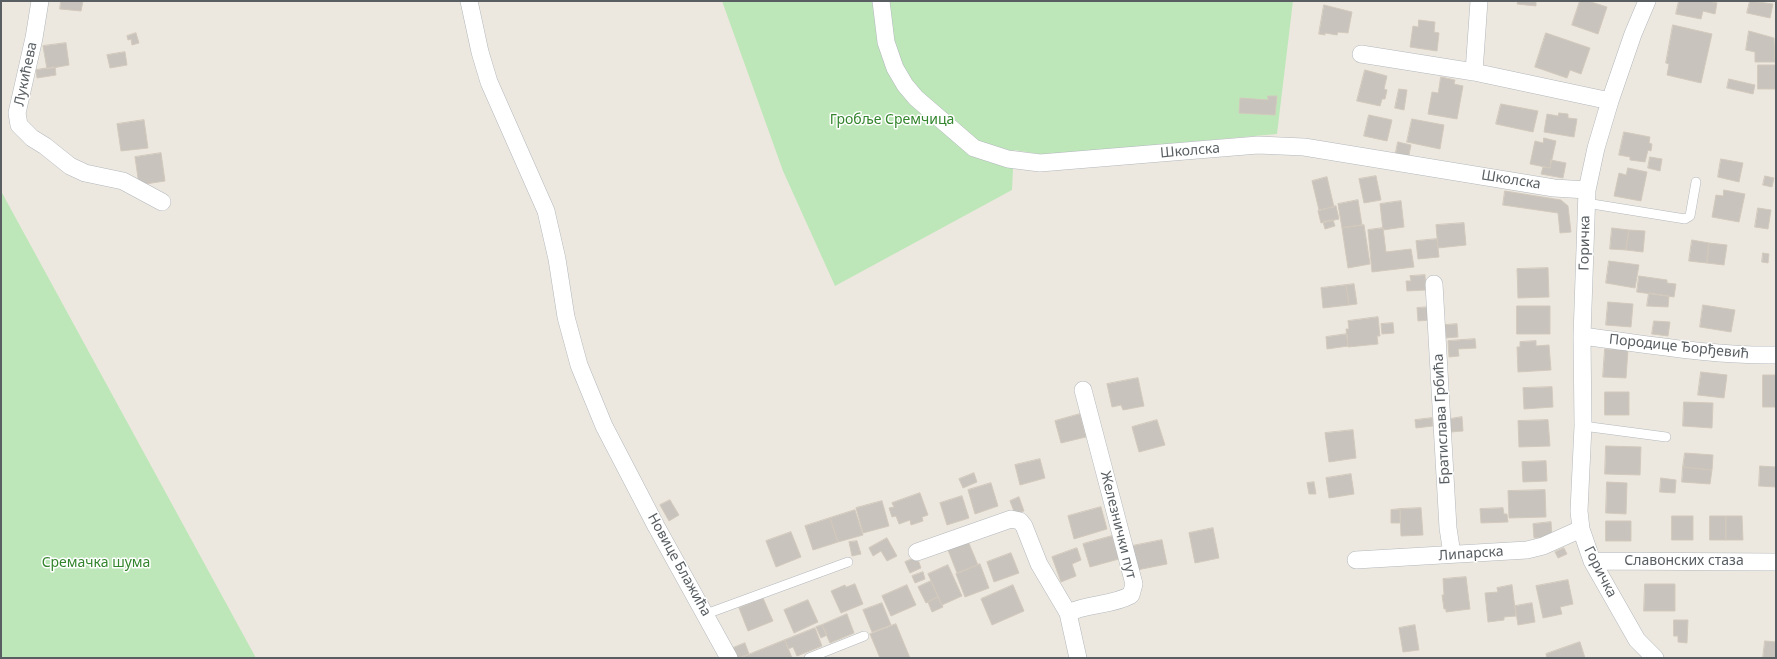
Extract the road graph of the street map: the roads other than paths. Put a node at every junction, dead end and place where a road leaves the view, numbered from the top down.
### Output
1 (40, 1) edge
2 (469, 1) edge
3 (881, 1) edge
4 (1479, 1) edge
5 (1647, 1) edge
6 (1361, 54) dead end
7 (1474, 72) junction
8 (1610, 101) junction
9 (1696, 182) dead end
10 (1586, 197) junction
11 (162, 202) dead end
12 (1434, 284) dead end
13 (1582, 336) junction
14 (1776, 355) edge
15 (1083, 390) dead end
16 (1583, 426) junction
17 (1666, 437) dead end
18 (1581, 529) junction
19 (917, 552) dead end
20 (1452, 554) junction
21 (1356, 560) dead end
22 (1592, 561) junction
23 (848, 562) dead end
24 (1776, 562) edge
25 (1068, 612) junction
26 (706, 614) junction
27 (864, 636) dead end
28 (730, 658) edge
29 (809, 658) edge
30 (1078, 658) edge
31 (1655, 658) edge

1 - 11 street, Лукићева
2 - 26 street, Новице Блажића
3 - 10 street, Школска
4 - 7 street
5 - 8 street, Горичка
6 - 7 street
7 - 8 street
8 - 10 street, Горичка
9 - 10 lane, Горичка
10 - 13 street, Горичка
12 - 20 street, Братислава Грбића
13 - 14 street, Породице Ђорђевић
13 - 16 street, Горичка
15 - 25 street, Железнички пут
16 - 17 lane
16 - 18 street, Горичка
18 - 20 street, Липарска
18 - 22 street, Горичка
19 - 25 street
20 - 21 street, Липарска
22 - 24 street, Славонских стаза
22 - 31 street, Горичка
23 - 26 lane
25 - 30 street
26 - 28 street, Новице Блажића
27 - 29 lane

